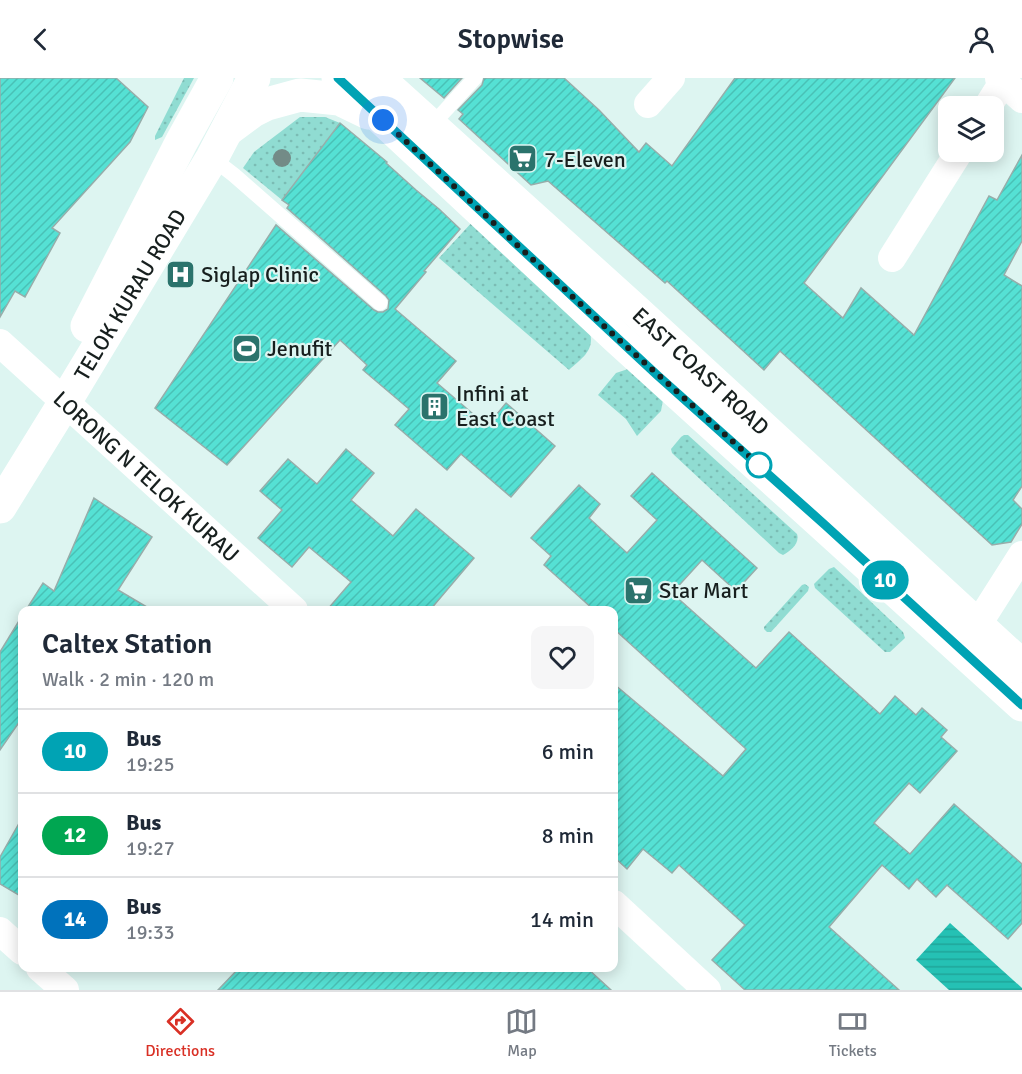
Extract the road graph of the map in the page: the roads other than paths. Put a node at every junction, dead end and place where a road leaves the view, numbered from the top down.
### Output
1 (217, 78) edge
2 (254, 78) edge
3 (338, 78) edge
4 (378, 78) edge
5 (475, 78) edge
6 (671, 78) edge
7 (648, 104) dead end
8 (383, 120) junction
9 (430, 126) junction
10 (227, 129) junction
11 (182, 141) junction
12 (212, 158) junction
13 (953, 162) edge
14 (892, 258) dead end
15 (380, 303) dead end
16 (0, 343) edge
17 (60, 397) junction
18 (0, 481) edge
19 (0, 507) edge
20 (1022, 555) edge
21 (290, 606) edge
22 (969, 638) junction
23 (1022, 666) edge
24 (1022, 705) edge
25 (618, 908) edge
26 (0, 931) edge
27 (18, 947) edge
28 (45, 972) edge
29 (65, 990) edge
30 (707, 990) edge

1 - 11 main road, TELOK KURAU ROAD
2 - 10 main road, TELOK KURAU ROAD
3 - 8 main road, EAST COAST ROAD
4 - 9 main road, EAST COAST ROAD
5 - 9 lane
6 - 7 street
8 - 10 main road
8 - 22 main road, EAST COAST ROAD
9 - 22 main road, EAST COAST ROAD
10 - 12 main road, TELOK KURAU ROAD
11 - 12 main road
11 - 17 main road, TELOK KURAU ROAD
12 - 15 lane
12 - 17 main road, TELOK KURAU ROAD
13 - 14 street
16 - 17 street, LORONG N TELOK KURAU
17 - 18 main road, TELOK KURAU ROAD
17 - 19 main road, TELOK KURAU ROAD
17 - 21 street, LORONG N TELOK KURAU
20 - 22 street
22 - 23 main road, EAST COAST ROAD
22 - 24 main road, EAST COAST ROAD
25 - 30 street
26 - 27 street
28 - 29 street

